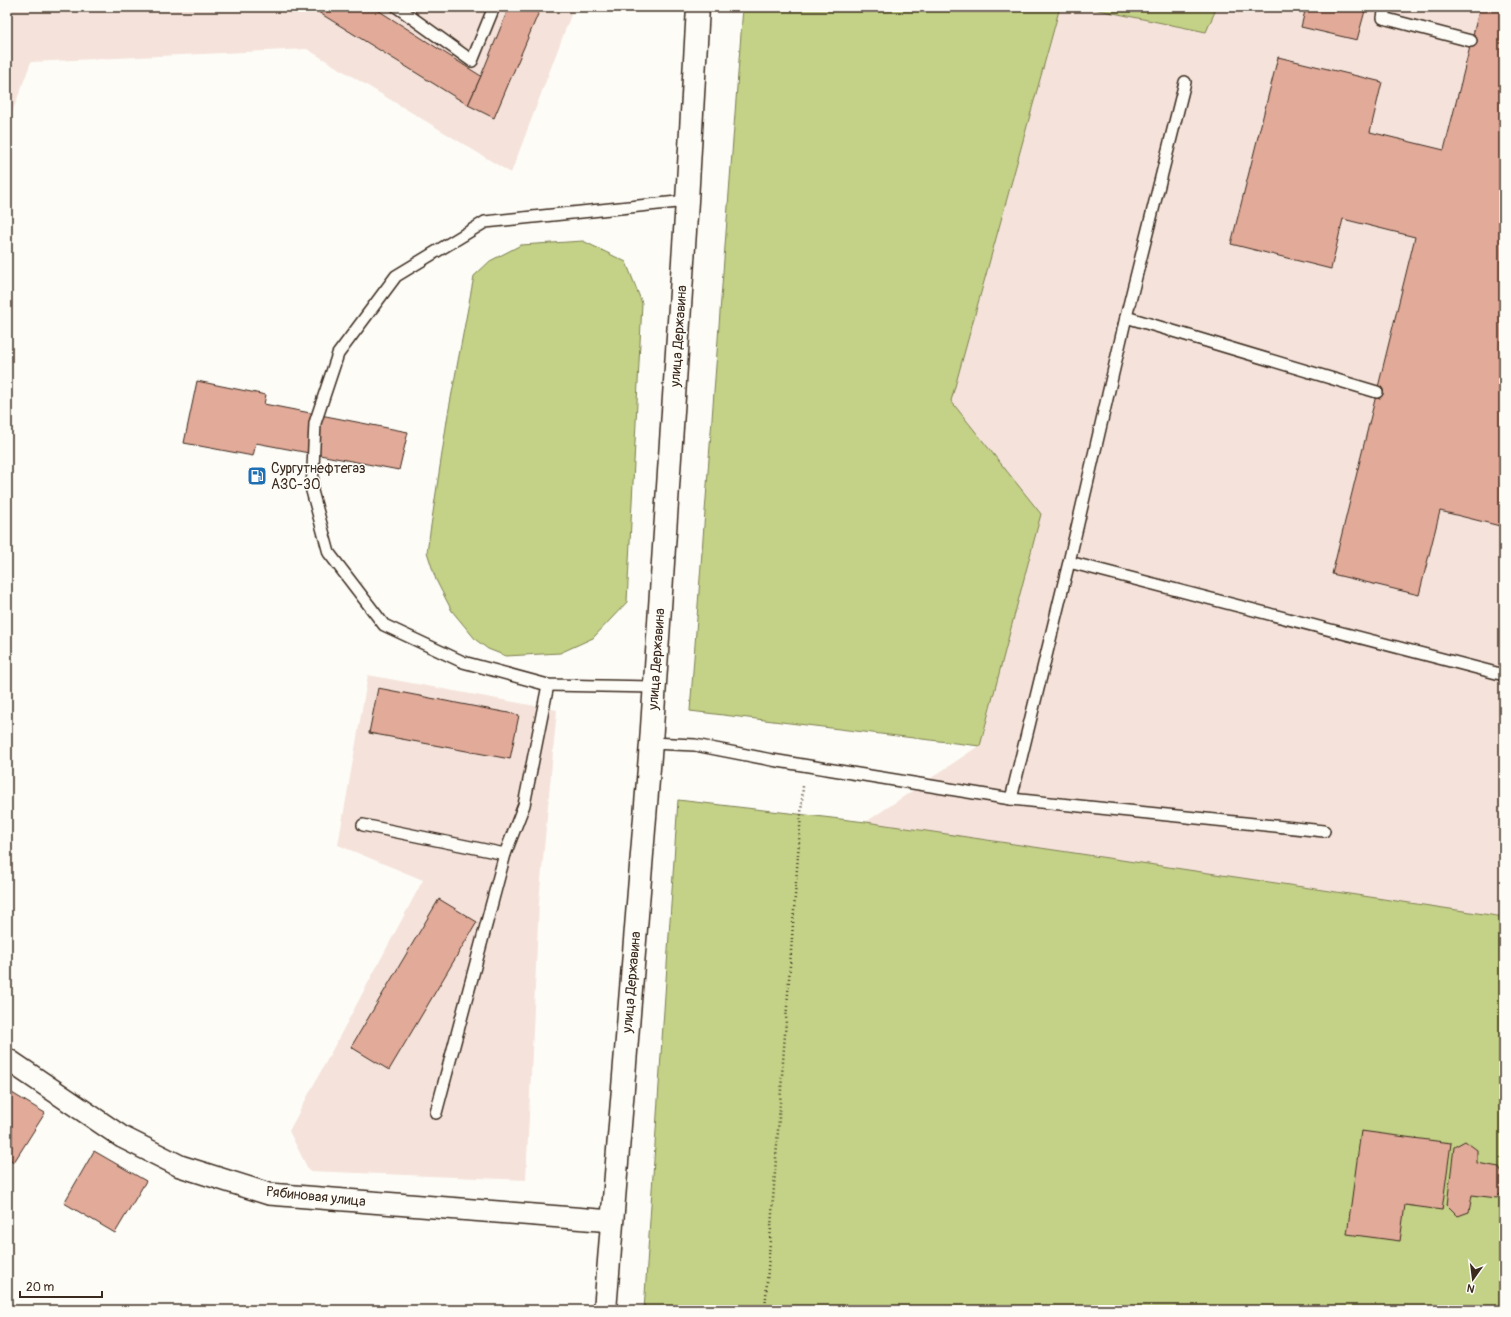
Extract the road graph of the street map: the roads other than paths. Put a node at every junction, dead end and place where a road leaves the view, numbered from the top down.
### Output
1 (397, 7) edge
2 (494, 7) edge
3 (698, 7) edge
4 (1385, 7) edge
5 (1471, 41) dead end
6 (1185, 82) dead end
7 (687, 201) junction
8 (1126, 317) junction
9 (1377, 392) dead end
10 (1068, 562) junction
11 (1504, 675) edge
12 (548, 685) junction
13 (654, 687) junction
14 (651, 743) junction
15 (1011, 799) junction
16 (363, 825) dead end
17 (1324, 831) dead end
18 (505, 854) junction
19 (7, 1059) edge
20 (436, 1113) dead end
21 (612, 1221) junction
22 (605, 1310) edge

1 - 2 lane
3 - 7 main road, улица Державина
4 - 5 lane
6 - 8 lane
7 - 12 lane
7 - 13 main road, улица Державина
8 - 9 lane
8 - 10 lane
10 - 11 lane
10 - 15 lane
12 - 13 lane
12 - 18 lane
13 - 14 main road, улица Державина
14 - 15 lane
14 - 21 main road, улица Державина
15 - 17 lane
16 - 18 lane
18 - 20 lane
19 - 21 street, Рябиновая улица
21 - 22 main road, улица Державина

